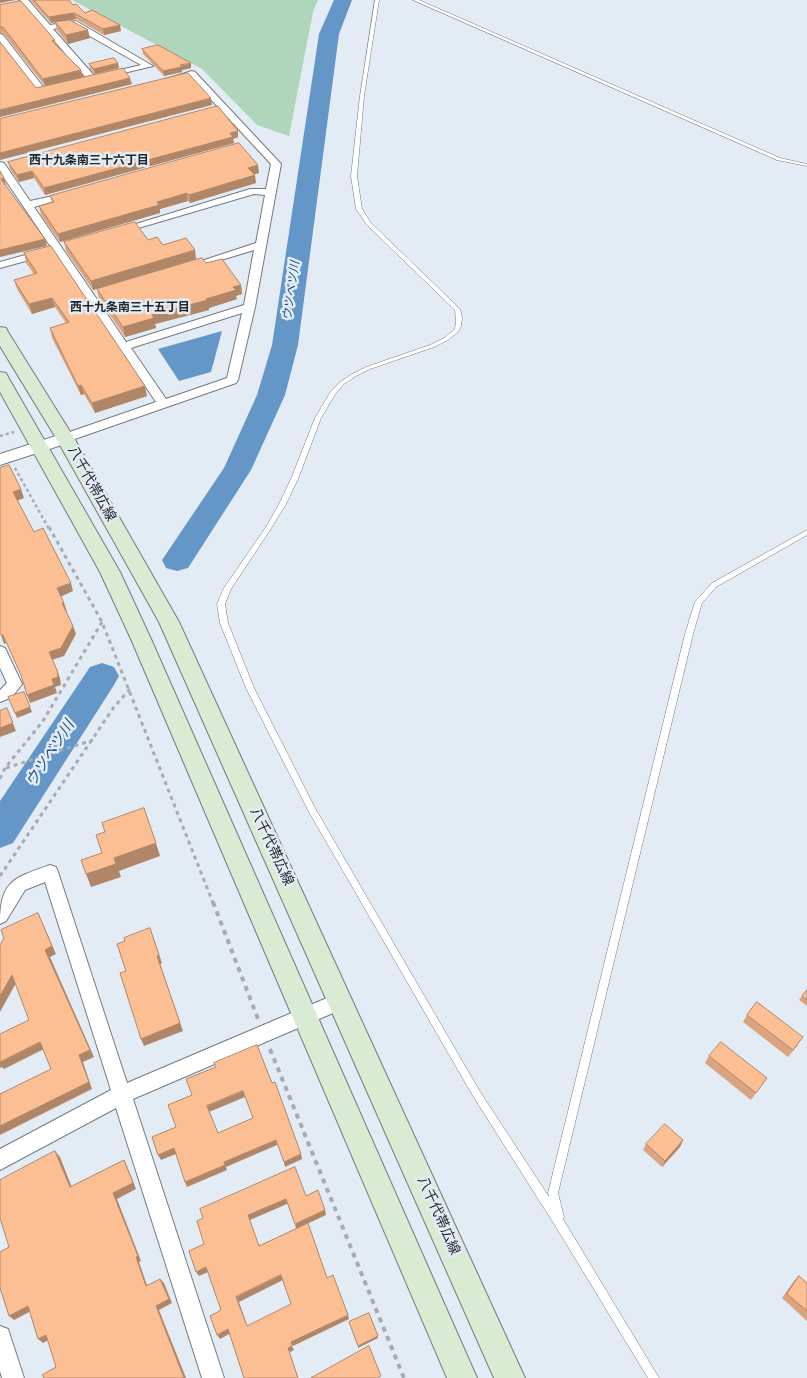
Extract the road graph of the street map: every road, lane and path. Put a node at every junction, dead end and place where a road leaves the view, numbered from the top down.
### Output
1 (377, 0) edge
2 (415, 0) edge
3 (21, 2) edge
4 (48, 28) junction
5 (0, 37) edge
6 (163, 82) edge
7 (67, 85) edge
8 (4, 165) edge
9 (807, 165) edge
10 (76, 192) edge
11 (270, 192) junction
12 (29, 205) junction
13 (105, 235) edge
14 (260, 245) junction
15 (63, 247) junction
16 (0, 266) edge
17 (175, 271) edge
18 (249, 307) junction
19 (0, 332) edge
20 (125, 346) junction
21 (2, 386) edge
22 (163, 404) junction
23 (65, 438) junction
24 (39, 446) junction
25 (4, 458) edge
26 (807, 532) edge
27 (102, 622) junction
28 (0, 652) edge
29 (130, 689) junction
30 (0, 696) edge
31 (93, 740) junction
32 (5, 768) junction
33 (0, 779) edge
34 (0, 876) edge
35 (0, 916) edge
36 (341, 1001) junction
37 (306, 1016) junction
38 (264, 1034) junction
39 (123, 1094) junction
40 (0, 1160) edge
41 (561, 1226) junction
42 (0, 1337) edge
43 (14, 1378) edge
44 (213, 1378) edge
45 (404, 1378) edge
46 (462, 1378) edge
47 (510, 1378) edge
48 (654, 1378) edge

1 - 41 lane
2 - 9 lane
3 - 4 street
4 - 4 street
5 - 7 street
6 - 11 street
8 - 12 street
10 - 12 street
11 - 13 street
11 - 14 street
12 - 15 street
14 - 17 street
14 - 18 street
15 - 16 street
15 - 20 street
18 - 20 street
18 - 22 street
19 - 23 main road, 八千代帯広線
20 - 22 street
21 - 24 main road, 八千代帯広線
22 - 23 street
23 - 24 street
23 - 36 main road, 八千代帯広線
24 - 25 street
24 - 37 main road, 八千代帯広線
25 - 27 path
26 - 41 lane
27 - 29 path
27 - 32 path
28 - 30 street
29 - 31 path
29 - 38 path
31 - 32 path
31 - 34 path
32 - 33 path
35 - 39 street
36 - 37 street
36 - 47 main road, 八千代帯広線
37 - 38 street
37 - 46 main road, 八千代帯広線
38 - 39 street
38 - 45 path
39 - 40 street
39 - 44 street
41 - 48 lane
42 - 43 street

